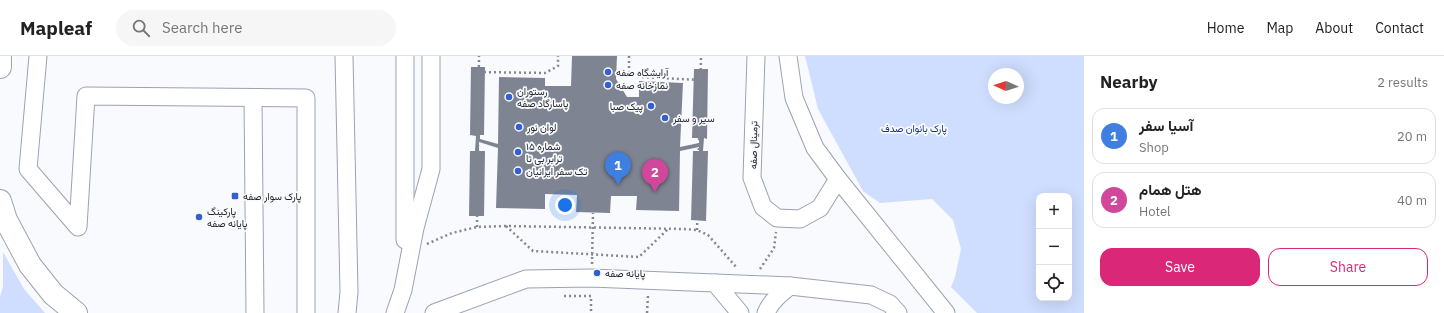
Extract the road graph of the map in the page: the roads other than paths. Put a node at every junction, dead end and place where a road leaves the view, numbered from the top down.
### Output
1 (0, 56) edge
2 (38, 56) edge
3 (344, 56) edge
4 (405, 56) edge
5 (431, 56) edge
6 (756, 56) edge
7 (788, 56) edge
8 (0, 67) edge
9 (253, 98) junction
10 (838, 178) junction
11 (0, 201) edge
12 (406, 273) junction
13 (715, 283) junction
14 (790, 286) junction
15 (76, 313) edge
16 (255, 313) edge
17 (306, 313) edge
18 (347, 313) edge
19 (395, 313) edge
20 (434, 313) edge
21 (740, 313) edge
22 (766, 313) edge
23 (898, 313) edge
24 (946, 313) edge

1 - 8 main road
2 - 9 street
3 - 18 street
4 - 12 street
5 - 12 street
6 - 10 street, ترمینال صفه
7 - 10 street
9 - 16 street
9 - 17 street
10 - 24 street
11 - 15 main road
12 - 19 street
13 - 14 street
13 - 20 street
13 - 21 street
14 - 22 street
14 - 23 street

